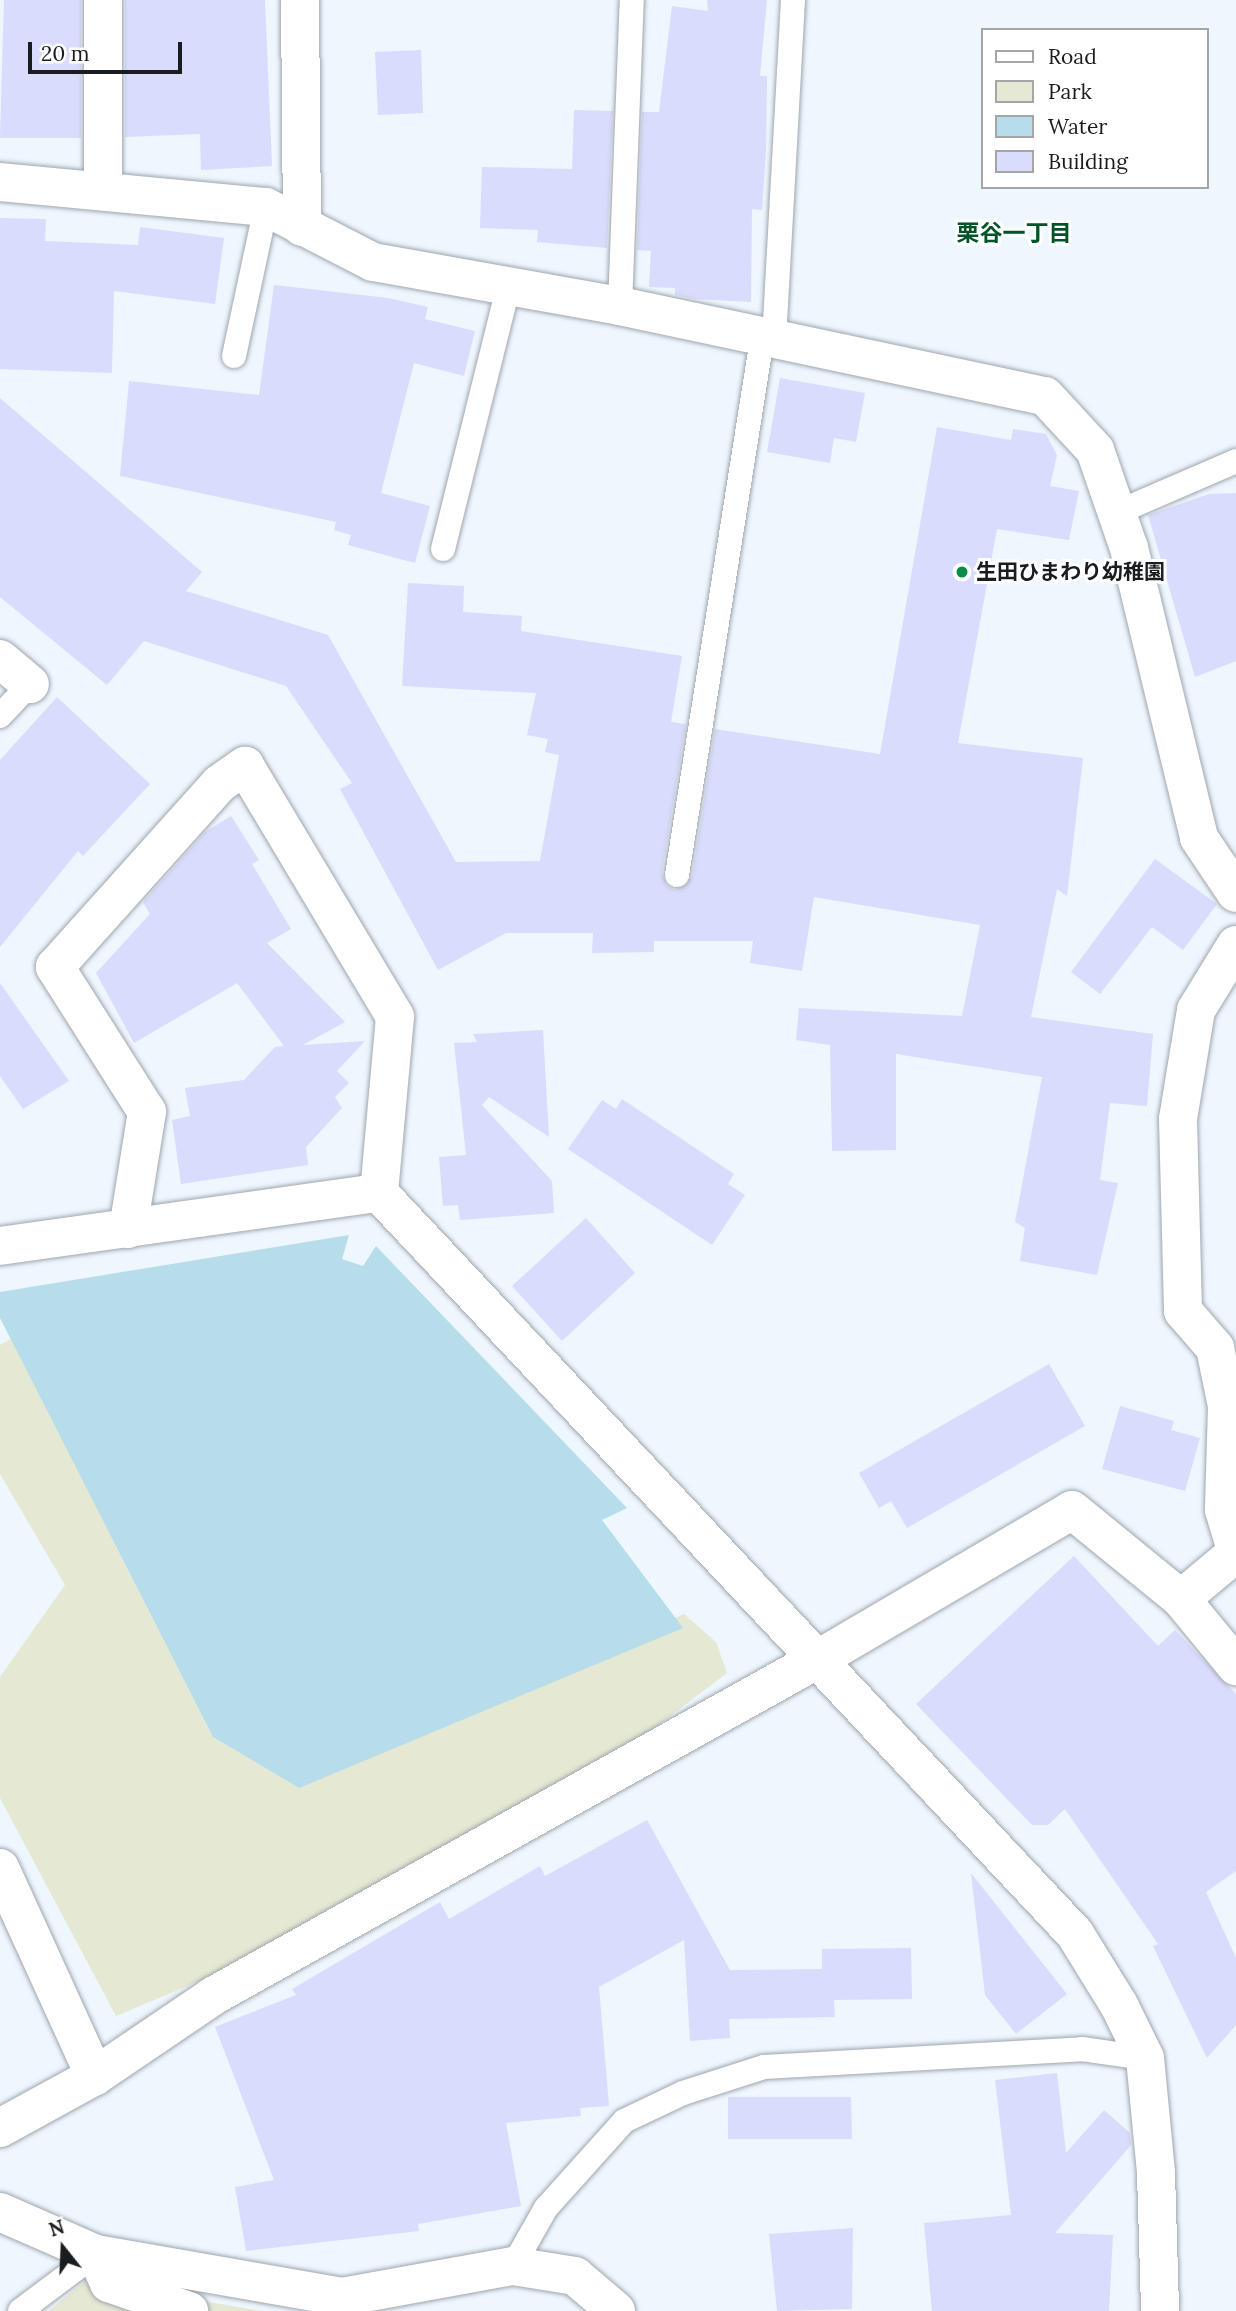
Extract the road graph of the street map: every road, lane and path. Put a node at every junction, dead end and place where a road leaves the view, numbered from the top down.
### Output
1 (103, 0) edge
2 (300, 0) edge
3 (632, 0) edge
4 (793, 0) edge
5 (0, 182) edge
6 (103, 191) junction
7 (266, 207) junction
8 (302, 227) junction
9 (509, 285) junction
10 (620, 306) junction
11 (768, 339) junction
12 (234, 356) dead end
13 (1236, 461) edge
14 (1116, 513) junction
15 (443, 549) dead end
16 (0, 659) edge
17 (30, 684) joint
18 (0, 716) edge
19 (677, 875) dead end
20 (1236, 893) edge
21 (1236, 945) edge
22 (379, 1193) junction
23 (128, 1228) junction
24 (0, 1246) edge
25 (1236, 1552) edge
26 (1181, 1599) junction
27 (820, 1658) junction
28 (1236, 1666) edge
29 (0, 1868) edge
30 (1144, 2057) junction
31 (95, 2077) junction
32 (0, 2128) edge
33 (0, 2212) edge
34 (96, 2253) junction
35 (513, 2266) junction
36 (20, 2311) edge
37 (188, 2311) edge
38 (615, 2311) edge
39 (1160, 2311) edge

1 - 6 street
2 - 8 street
3 - 10 lane
4 - 11 lane
5 - 6 street
6 - 7 street
7 - 8 street
7 - 12 lane
8 - 9 street
9 - 10 street
9 - 15 lane
10 - 11 street
11 - 14 street
11 - 19 lane
13 - 14 lane
14 - 20 street
16 - 17 street
17 - 18 lane
21 - 25 street
22 - 23 street
22 - 23 street
22 - 27 street
23 - 24 street
25 - 26 street
26 - 27 street
26 - 28 street
27 - 30 street
27 - 31 street
29 - 31 street
30 - 35 lane
30 - 39 street
31 - 32 street
33 - 34 street
34 - 35 street
34 - 36 lane
34 - 37 street
35 - 38 street

